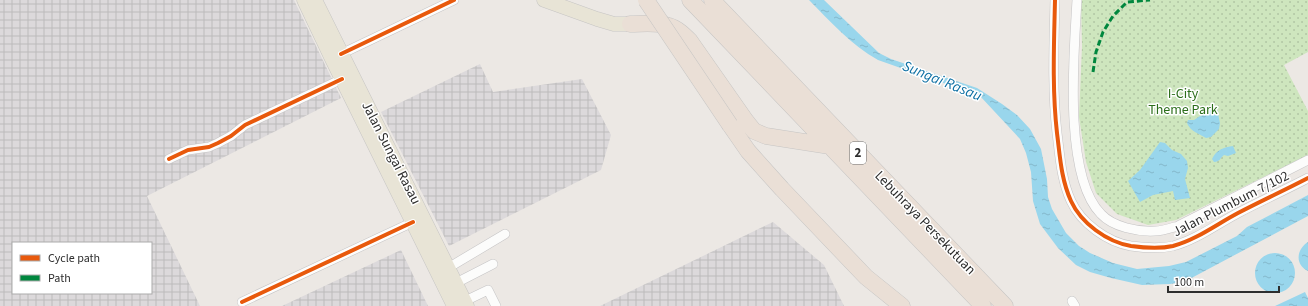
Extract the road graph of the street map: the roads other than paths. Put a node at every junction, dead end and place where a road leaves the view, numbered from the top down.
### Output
1 (304, 0) edge
2 (315, 0) edge
3 (454, 0) edge
4 (544, 0) edge
5 (646, 0) edge
6 (651, 0) edge
7 (690, 0) edge
8 (712, 0) edge
9 (1055, 0) edge
10 (1076, 0) edge
11 (630, 24) junction
12 (341, 54) junction
13 (342, 79) junction
14 (1074, 127) junction
15 (1057, 132) junction
16 (830, 146) junction
17 (169, 159) dead end
18 (1308, 160) edge
19 (1308, 178) edge
20 (412, 222) junction
21 (505, 234) dead end
22 (494, 264) dead end
23 (448, 268) junction
24 (456, 284) junction
25 (242, 302) dead end
26 (462, 304) edge
27 (496, 306) edge
28 (902, 306) edge
29 (982, 306) edge
30 (1005, 306) edge

1 - 13 main road, Jalan Sungai Rasau
2 - 12 main road, Jalan Sungai Rasau
3 - 12 street
4 - 11 main road
5 - 28 highway, bridge
6 - 11 highway
7 - 16 highway, Lebuhraya Persekutuan / 2
8 - 30 highway, Lebuhraya Persekutuan / 2
9 - 15 street, Jalan Plumbum 7/102
10 - 14 street, Jalan Plumbum 7/102
11 - 16 highway
12 - 23 main road, Jalan Sungai Rasau
13 - 17 street
13 - 20 main road, Jalan Sungai Rasau
14 - 15 street
14 - 18 street, Jalan Plumbum 7/102
15 - 19 street, Jalan Plumbum 7/102
16 - 29 highway, Lebuhraya Persekutuan / 2
20 - 25 street
20 - 26 main road, Jalan Sungai Rasau
21 - 23 street
22 - 24 street
23 - 24 main road, Jalan Sungai Rasau
24 - 26 main road, Jalan Sungai Rasau
26 - 27 street

